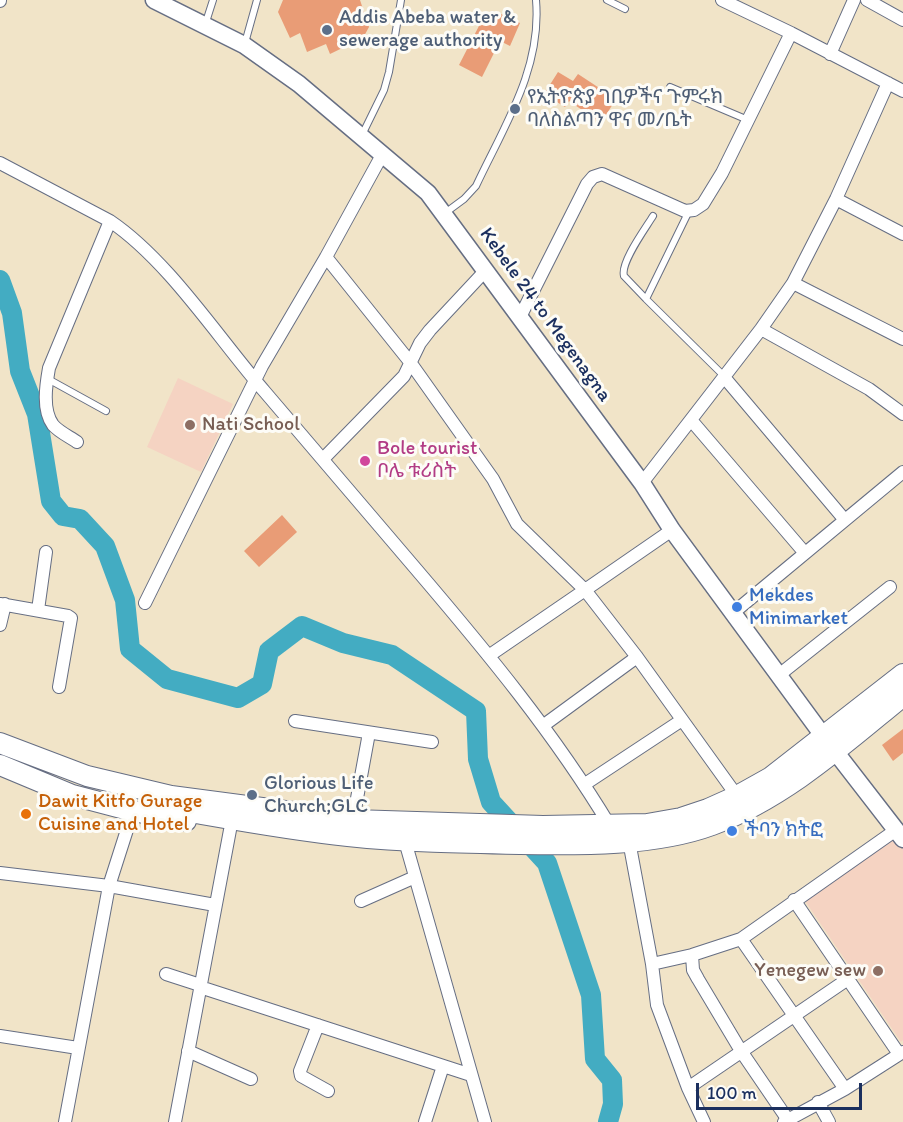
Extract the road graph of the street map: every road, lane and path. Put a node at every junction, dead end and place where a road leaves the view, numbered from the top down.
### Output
1 (213, 0) edge
2 (258, 0) edge
3 (401, 0) edge
4 (536, 0) edge
5 (607, 0) edge
6 (722, 0) edge
7 (854, 0) edge
8 (867, 0) edge
9 (164, 2) edge
10 (625, 9) dead end
11 (903, 20) edge
12 (205, 25) junction
13 (791, 33) junction
14 (244, 45) junction
15 (830, 54) junction
16 (888, 83) junction
17 (670, 87) dead end
18 (903, 91) edge
19 (748, 120) junction
20 (362, 136) junction
21 (382, 155) junction
22 (0, 163) edge
23 (836, 199) junction
24 (689, 211) junction
25 (445, 214) junction
26 (653, 216) dead end
27 (110, 221) junction
28 (903, 234) edge
29 (326, 257) junction
30 (486, 270) junction
31 (793, 283) junction
32 (646, 299) junction
33 (520, 317) junction
34 (761, 329) junction
35 (903, 339) edge
36 (410, 362) junction
37 (724, 377) junction
38 (47, 378) junction
39 (256, 381) junction
40 (106, 411) dead end
41 (903, 414) edge
42 (691, 420) junction
43 (77, 442) dead end
44 (323, 459) junction
45 (903, 472) edge
46 (642, 483) junction
47 (844, 519) junction
48 (672, 530) junction
49 (46, 552) dead end
50 (804, 552) junction
51 (890, 587) dead end
52 (585, 590) junction
53 (145, 603) dead end
54 (2, 604) edge
55 (38, 610) junction
56 (733, 613) junction
57 (0, 625) edge
58 (490, 655) junction
59 (637, 657) junction
60 (903, 674) edge
61 (779, 675) junction
62 (59, 687) dead end
63 (903, 696) edge
64 (682, 720) junction
65 (295, 721) dead end
66 (544, 725) junction
67 (0, 731) edge
68 (369, 733) junction
69 (432, 742) dead end
70 (0, 743) edge
71 (830, 744) junction
72 (0, 756) edge
73 (0, 765) edge
74 (85, 782) junction
75 (585, 784) junction
76 (737, 796) junction
77 (133, 811) junction
78 (260, 817) junction
79 (353, 820) junction
80 (610, 826) junction
81 (230, 830) junction
82 (501, 834) junction
83 (899, 834) edge
84 (405, 840) junction
85 (629, 842) junction
86 (0, 873) edge
87 (415, 877) junction
88 (110, 886) junction
89 (794, 900) junction
90 (362, 901) dead end
91 (215, 905) junction
92 (741, 939) junction
93 (693, 955) junction
94 (652, 964) junction
95 (166, 974) dead end
96 (848, 979) junction
97 (200, 986) junction
98 (794, 1015) junction
99 (318, 1025) junction
100 (0, 1036) edge
101 (78, 1048) junction
102 (188, 1051) junction
103 (741, 1051) junction
104 (901, 1053) edge
105 (443, 1066) junction
106 (471, 1074) junction
107 (251, 1079) dead end
108 (687, 1088) junction
109 (845, 1089) junction
110 (328, 1091) dead end
111 (818, 1102) junction
112 (786, 1121) edge
113 (65, 1122) edge
114 (175, 1122) edge
115 (425, 1122) edge
116 (485, 1122) edge
117 (704, 1122) edge
118 (829, 1122) edge

1 - 12 lane
2 - 14 lane
3 - 20 lane
4 - 25 lane
5 - 10 lane
6 - 13 street
7 - 15 street
8 - 11 street
9 - 12 main road, Kebele 24 to Megenagna
12 - 14 main road, Kebele 24 to Megenagna
13 - 15 street
13 - 19 street
14 - 20 main road, Kebele 24 to Megenagna
15 - 16 street
16 - 18 street
16 - 23 street
17 - 19 lane
19 - 24 street
20 - 21 main road, Kebele 24 to Megenagna
21 - 25 main road, Kebele 24 to Megenagna
21 - 29 street
22 - 27 street
23 - 28 street
23 - 31 street
24 - 32 lane
24 - 33 street
25 - 30 main road, Kebele 24 to Megenagna
26 - 32 lane
27 - 38 street
27 - 39 street
29 - 36 street
29 - 39 street
30 - 33 main road, Kebele 24 to Megenagna
30 - 36 street
31 - 34 street
31 - 35 street
32 - 37 lane
33 - 46 main road, Kebele 24 to Megenagna
34 - 37 street
34 - 41 street
36 - 44 street
36 - 52 street
37 - 42 street
37 - 47 street
38 - 40 lane
38 - 43 street
39 - 44 street
39 - 53 street
42 - 46 street
42 - 50 street
44 - 58 street
45 - 47 street
46 - 48 main road, Kebele 24 to Megenagna
47 - 50 street
48 - 52 street
48 - 56 main road, Kebele 24 to Megenagna
49 - 55 street
50 - 56 street
51 - 61 street
52 - 58 street
52 - 59 street
54 - 55 street
54 - 57 street
55 - 62 street
56 - 61 main road, Kebele 24 to Megenagna
58 - 66 street
59 - 64 street
59 - 66 street
60 - 71 main road
61 - 71 main road, Kebele 24 to Megenagna
63 - 71 main road
64 - 75 street
64 - 76 street
65 - 68 street
66 - 75 street
67 - 78 main road
68 - 69 street
68 - 79 street
70 - 74 main road
71 - 76 main road
71 - 83 main road, Kebele 24 to Megenagna
71 - 85 main road
72 - 74 main road
73 - 77 main road
74 - 78 main road
75 - 80 street
76 - 80 main road
77 - 81 main road
77 - 88 street
78 - 79 main road
78 - 81 main road
78 - 84 main road
79 - 82 main road
80 - 82 main road
81 - 91 street
82 - 84 main road
82 - 85 main road
83 - 89 street
84 - 87 street
85 - 94 street
86 - 88 street
87 - 90 street
87 - 106 street
88 - 91 street
88 - 101 street
89 - 92 street
89 - 96 street
91 - 97 street
92 - 93 street
92 - 98 street
93 - 94 street
93 - 103 street
94 - 108 street
95 - 97 street
96 - 98 street
96 - 104 street
97 - 99 street
97 - 102 street
98 - 103 street
98 - 109 street
99 - 105 street
99 - 110 street
100 - 101 street
101 - 113 street
102 - 107 street
102 - 114 street
103 - 108 street
103 - 112 street
104 - 109 street
105 - 106 street
105 - 115 street
106 - 116 street
108 - 117 street
109 - 111 street
111 - 112 street
111 - 118 street

